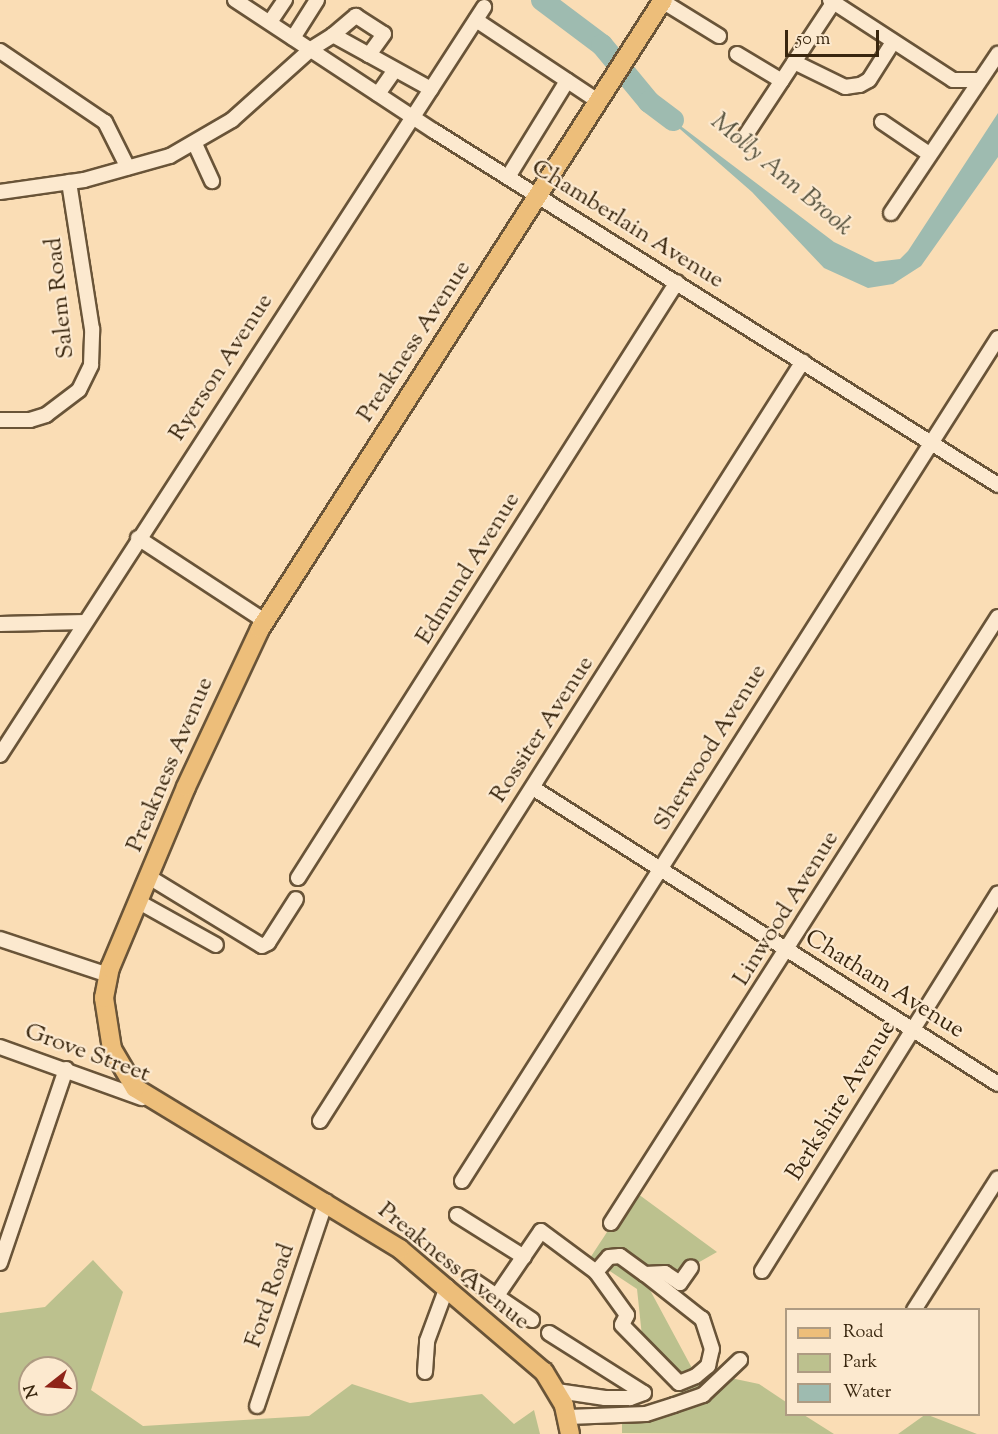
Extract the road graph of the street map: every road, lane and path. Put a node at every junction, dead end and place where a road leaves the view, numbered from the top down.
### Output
1 (235, 0) edge
2 (285, 0) edge
3 (317, 0) edge
4 (663, 0) edge
5 (833, 1) edge
6 (484, 7) dead end
7 (476, 20) junction
8 (270, 22) junction
9 (333, 34) junction
10 (719, 36) dead end
11 (293, 38) junction
12 (893, 42) junction
13 (310, 49) junction
14 (0, 51) edge
15 (737, 54) dead end
16 (998, 54) edge
17 (369, 55) junction
18 (794, 62) junction
19 (395, 70) junction
20 (977, 80) junction
21 (567, 81) junction
22 (782, 81) junction
23 (431, 89) junction
24 (378, 94) junction
25 (598, 101) junction
26 (412, 117) junction
27 (882, 122) dead end
28 (746, 135) dead end
29 (195, 144) junction
30 (929, 154) junction
31 (128, 168) junction
32 (508, 177) junction
33 (212, 181) dead end
34 (69, 182) junction
35 (0, 192) edge
36 (537, 196) junction
37 (891, 213) dead end
38 (677, 282) junction
39 (998, 338) edge
40 (803, 361) junction
41 (0, 420) edge
42 (932, 442) junction
43 (998, 485) edge
44 (138, 538) junction
45 (998, 617) edge
46 (265, 621) junction
47 (85, 622) junction
48 (0, 624) edge
49 (0, 755) edge
50 (533, 788) junction
51 (661, 870) junction
52 (149, 877) junction
53 (298, 879) dead end
54 (998, 894) edge
55 (296, 899) dead end
56 (139, 902) junction
57 (0, 939) edge
58 (216, 945) dead end
59 (788, 951) junction
60 (108, 975) junction
61 (914, 1030) junction
62 (0, 1047) edge
63 (66, 1070) junction
64 (998, 1084) edge
65 (160, 1104) junction
66 (320, 1121) dead end
67 (998, 1178) edge
68 (462, 1181) dead end
69 (326, 1201) junction
70 (457, 1215) dead end
71 (611, 1223) dead end
72 (524, 1257) junction
73 (0, 1263) edge
74 (691, 1267) dead end
75 (762, 1271) dead end
76 (596, 1272) junction
77 (645, 1275) junction
78 (471, 1278) dead end
79 (447, 1287) junction
80 (498, 1294) junction
81 (915, 1308) edge
82 (532, 1320) dead end
83 (549, 1333) dead end
84 (740, 1360) dead end
85 (425, 1372) dead end
86 (557, 1391) junction
87 (258, 1406) dead end
88 (569, 1426) edge

1 - 8 street, Chamberlain Avenue
2 - 8 street
3 - 11 street
4 - 10 street
4 - 25 main road, Preakness Avenue
5 - 12 street
5 - 18 street
6 - 7 street, Ryerson Avenue
7 - 21 street
7 - 23 street, Ryerson Avenue
8 - 11 street, Chamberlain Avenue
9 - 13 street
9 - 17 street
9 - 17 street
11 - 13 street, Chamberlain Avenue
12 - 18 street
12 - 20 street
13 - 24 street, Chamberlain Avenue
13 - 29 street
14 - 31 street
15 - 22 street
16 - 20 street
17 - 19 street
18 - 22 street
19 - 23 street
19 - 24 street
20 - 30 street
21 - 25 street
21 - 32 street
22 - 28 street
23 - 26 street, Ryerson Avenue
24 - 26 street, Chamberlain Avenue
25 - 36 main road, Preakness Avenue
26 - 32 street, Chamberlain Avenue
26 - 44 street, Ryerson Avenue
27 - 30 street
29 - 31 street
29 - 33 street
30 - 37 street
31 - 34 street
32 - 36 street, Chamberlain Avenue
34 - 35 street
34 - 41 street, Salem Road
36 - 38 street, Chamberlain Avenue
36 - 46 main road, Preakness Avenue
38 - 40 street, Chamberlain Avenue
38 - 53 street, Edmund Avenue
39 - 42 street, Sherwood Avenue
40 - 42 street, Chamberlain Avenue
40 - 50 street, Rossiter Avenue
42 - 43 street, Chamberlain Avenue
42 - 51 street, Sherwood Avenue
44 - 46 street
44 - 47 street, Ryerson Avenue
45 - 59 street, Linwood Avenue
46 - 52 main road, Preakness Avenue
47 - 48 street
47 - 49 street, Ryerson Avenue
50 - 51 street, Chatham Avenue
50 - 66 street, Rossiter Avenue
51 - 59 street, Chatham Avenue
51 - 68 street, Sherwood Avenue
52 - 55 street
52 - 56 main road, Preakness Avenue
54 - 61 street, Berkshire Avenue
56 - 58 street
56 - 60 main road, Preakness Avenue
57 - 60 street
59 - 61 street, Chatham Avenue
59 - 71 street, Linwood Avenue
60 - 65 main road, Preakness Avenue
61 - 64 street, Chatham Avenue
61 - 75 street, Berkshire Avenue
62 - 63 street, Grove Street
63 - 65 street, Grove Street
63 - 73 street
65 - 69 main road, Preakness Avenue
67 - 81 street
69 - 79 main road, Preakness Avenue
69 - 87 street, Ford Road
70 - 72 street
72 - 76 street
72 - 80 street
74 - 77 street
76 - 77 street
76 - 77 street
78 - 80 street
79 - 85 street
79 - 86 main road, Preakness Avenue
80 - 82 street
83 - 86 street
84 - 88 street
86 - 88 main road, Preakness Avenue

